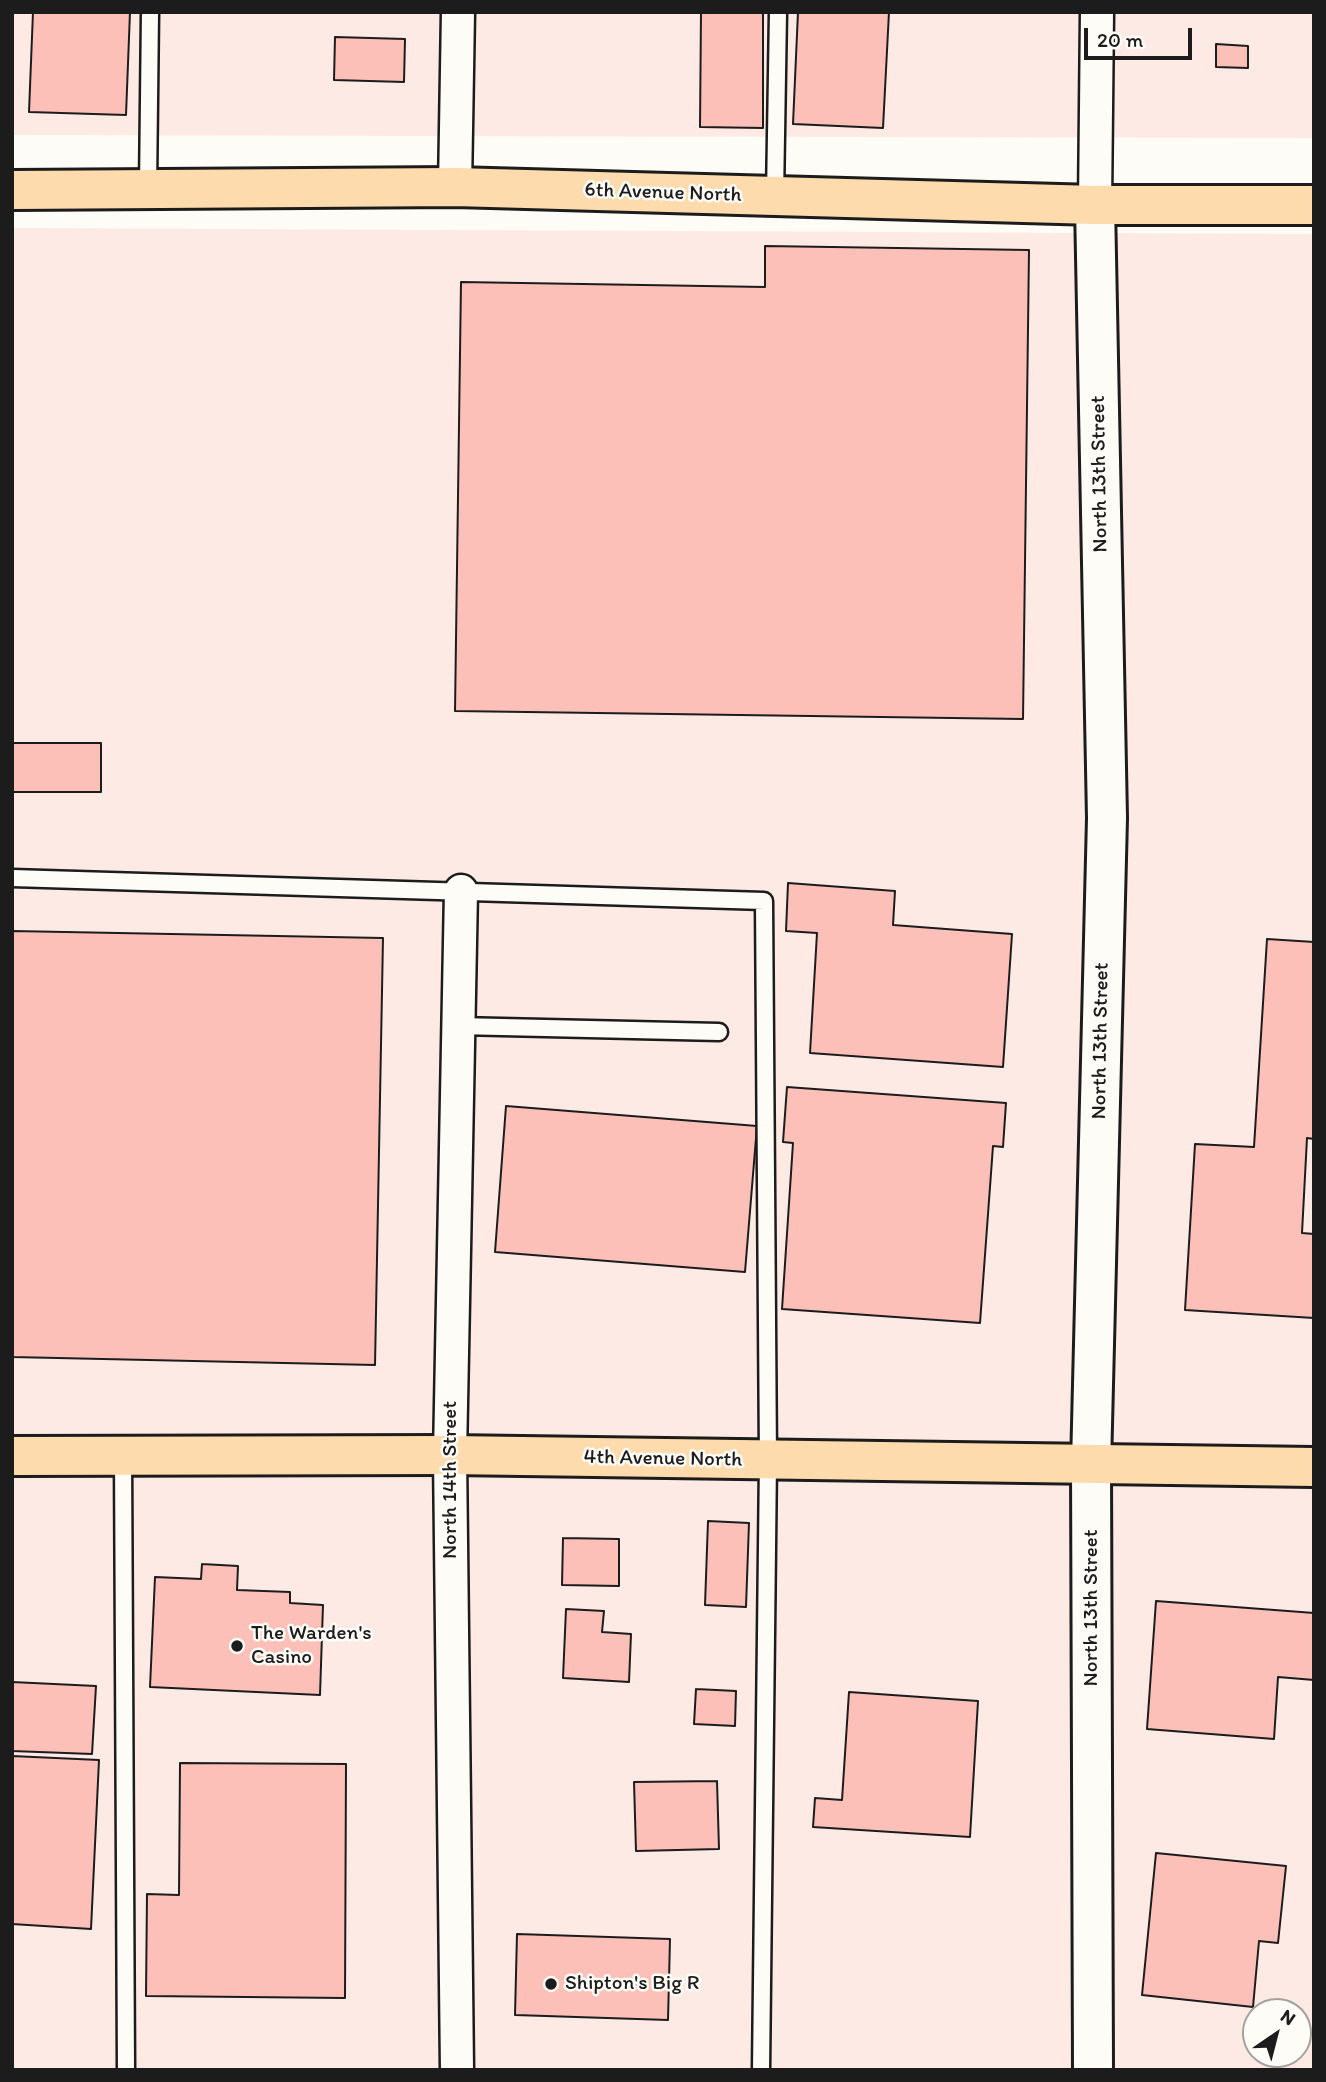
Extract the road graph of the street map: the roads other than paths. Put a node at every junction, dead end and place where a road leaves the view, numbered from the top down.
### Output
1 (150, 12) edge
2 (458, 12) edge
3 (778, 12) edge
4 (1097, 12) edge
5 (455, 187) junction
6 (148, 188) junction
7 (12, 190) edge
8 (775, 196) junction
9 (1096, 205) junction
10 (1314, 205) edge
11 (12, 878) edge
12 (461, 891) junction
13 (458, 1026) junction
14 (719, 1032) dead end
15 (12, 1455) edge
16 (122, 1455) junction
17 (450, 1455) junction
18 (768, 1460) junction
19 (1091, 1465) junction
20 (1314, 1467) edge
21 (126, 2070) edge
22 (457, 2070) edge
23 (761, 2070) edge
24 (1093, 2070) edge

1 - 6 lane
2 - 5 street
3 - 8 lane
4 - 9 street, North 13th Street
5 - 6 main road, 6th Avenue North
5 - 8 main road, 6th Avenue North
6 - 7 main road, 6th Avenue North
8 - 9 main road, 6th Avenue North
9 - 10 main road, 6th Avenue North
9 - 19 street, North 13th Street
11 - 12 lane
12 - 13 street, North 14th Street
12 - 18 lane
13 - 14 lane
13 - 17 street, North 14th Street
15 - 16 main road, 4th Avenue North
16 - 17 main road, 4th Avenue North
16 - 21 lane
17 - 18 main road, 4th Avenue North
17 - 22 street, North 14th Street
18 - 19 main road, 4th Avenue North
18 - 23 lane
19 - 20 main road, 4th Avenue North
19 - 24 street, North 13th Street

